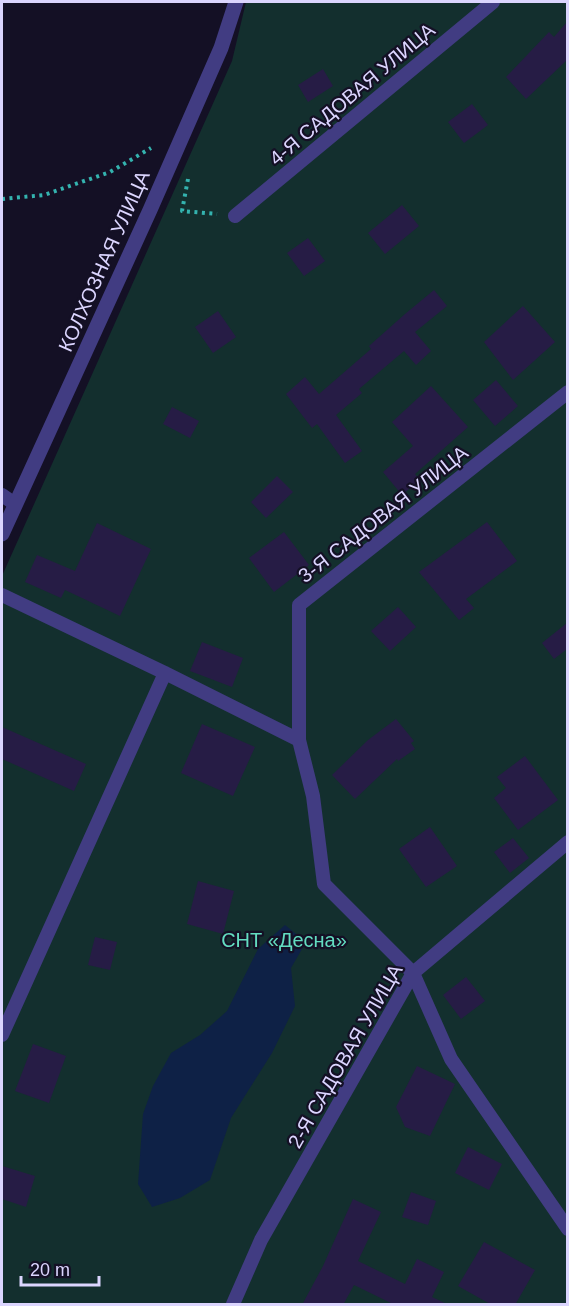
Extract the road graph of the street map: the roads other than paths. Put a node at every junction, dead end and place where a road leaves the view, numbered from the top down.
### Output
1 (236, 2) edge
2 (493, 2) edge
3 (235, 216) road end
4 (567, 392) edge
5 (2, 495) edge
6 (15, 504) junction
7 (2, 534) edge
8 (2, 595) edge
9 (165, 673) junction
10 (299, 740) junction
11 (567, 842) edge
12 (413, 973) junction
13 (2, 1035) edge
14 (567, 1229) edge
15 (232, 1305) edge

1 - 6 street, КОЛХОЗНАЯ УЛИЦА
2 - 3 lane, 4-Я САДОВАЯ УЛИЦА
4 - 10 lane, 3-Я САДОВАЯ УЛИЦА
5 - 6 lane
6 - 7 street, КОЛХОЗНАЯ УЛИЦА
8 - 9 lane
9 - 10 lane
9 - 13 lane
10 - 12 lane
11 - 12 lane, 2-Я САДОВАЯ УЛИЦА
12 - 14 lane
12 - 15 lane, 2-Я САДОВАЯ УЛИЦА

